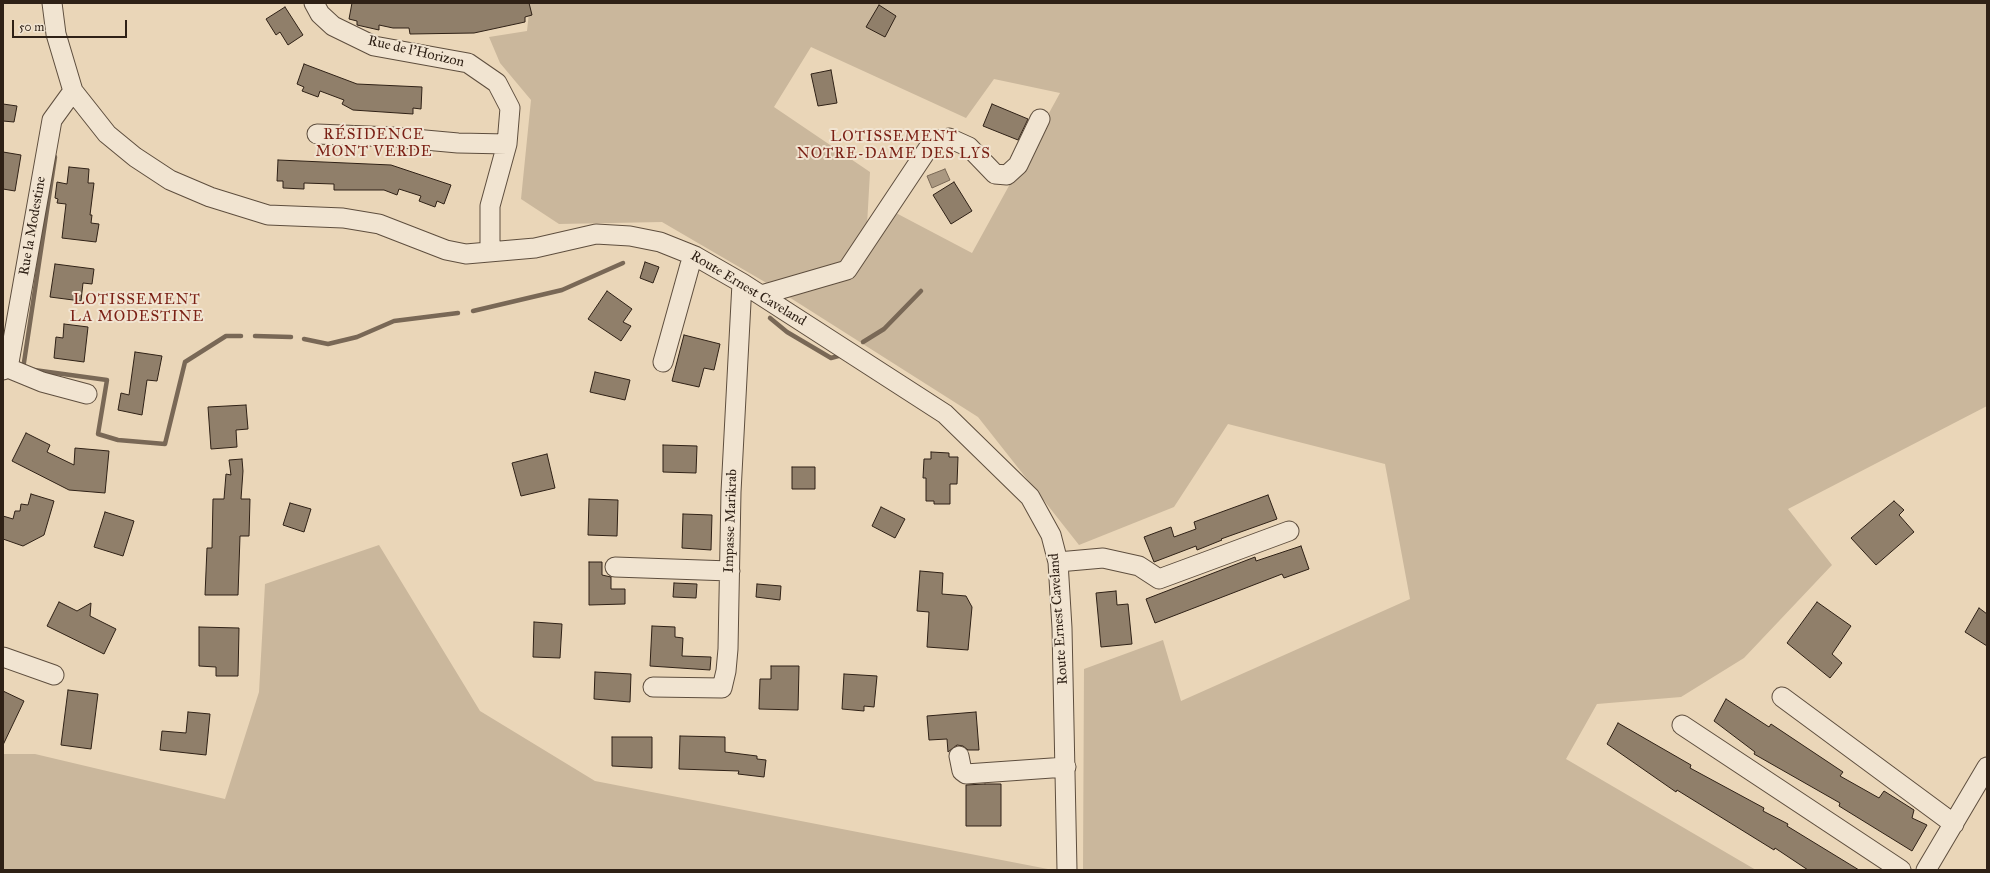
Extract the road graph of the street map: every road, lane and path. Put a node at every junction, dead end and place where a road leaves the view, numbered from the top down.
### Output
1 (52, 3) edge
2 (314, 3) edge
3 (73, 91) junction
4 (1040, 119) dead end
5 (317, 134) dead end
6 (507, 144) junction
7 (490, 251) junction
8 (695, 256) junction
9 (742, 283) junction
10 (761, 295) junction
11 (663, 362) dead end
12 (5, 369) edge
13 (87, 394) dead end
14 (1289, 531) dead end
15 (1058, 562) junction
16 (614, 567) dead end
17 (730, 571) junction
18 (3, 657) edge
19 (54, 675) dead end
20 (653, 687) dead end
21 (1782, 697) dead end
22 (1682, 726) dead end
23 (960, 756) dead end
24 (1066, 767) junction
25 (1987, 767) edge
26 (1954, 824) junction
27 (1067, 870) edge
28 (1901, 870) edge
29 (1926, 870) edge

1 - 3 street, Route Ernest Caveland
2 - 6 street, Rue de l'Horizon
3 - 7 street, Route Ernest Caveland
3 - 12 street, Rue la Modestine
4 - 10 street
5 - 6 street
6 - 7 street, Rue de l'Horizon
7 - 8 street, Route Ernest Caveland
8 - 9 street, Route Ernest Caveland
8 - 11 street
9 - 10 street, Route Ernest Caveland
9 - 17 street, Impasse Marikrab
10 - 15 street, Route Ernest Caveland
12 - 13 street
14 - 15 street
15 - 24 street, Route Ernest Caveland
16 - 17 street
17 - 20 street, Impasse Marikrab
18 - 19 street
21 - 26 street
22 - 28 street
23 - 24 street
24 - 27 street, Route Ernest Caveland
25 - 26 street
26 - 29 street

